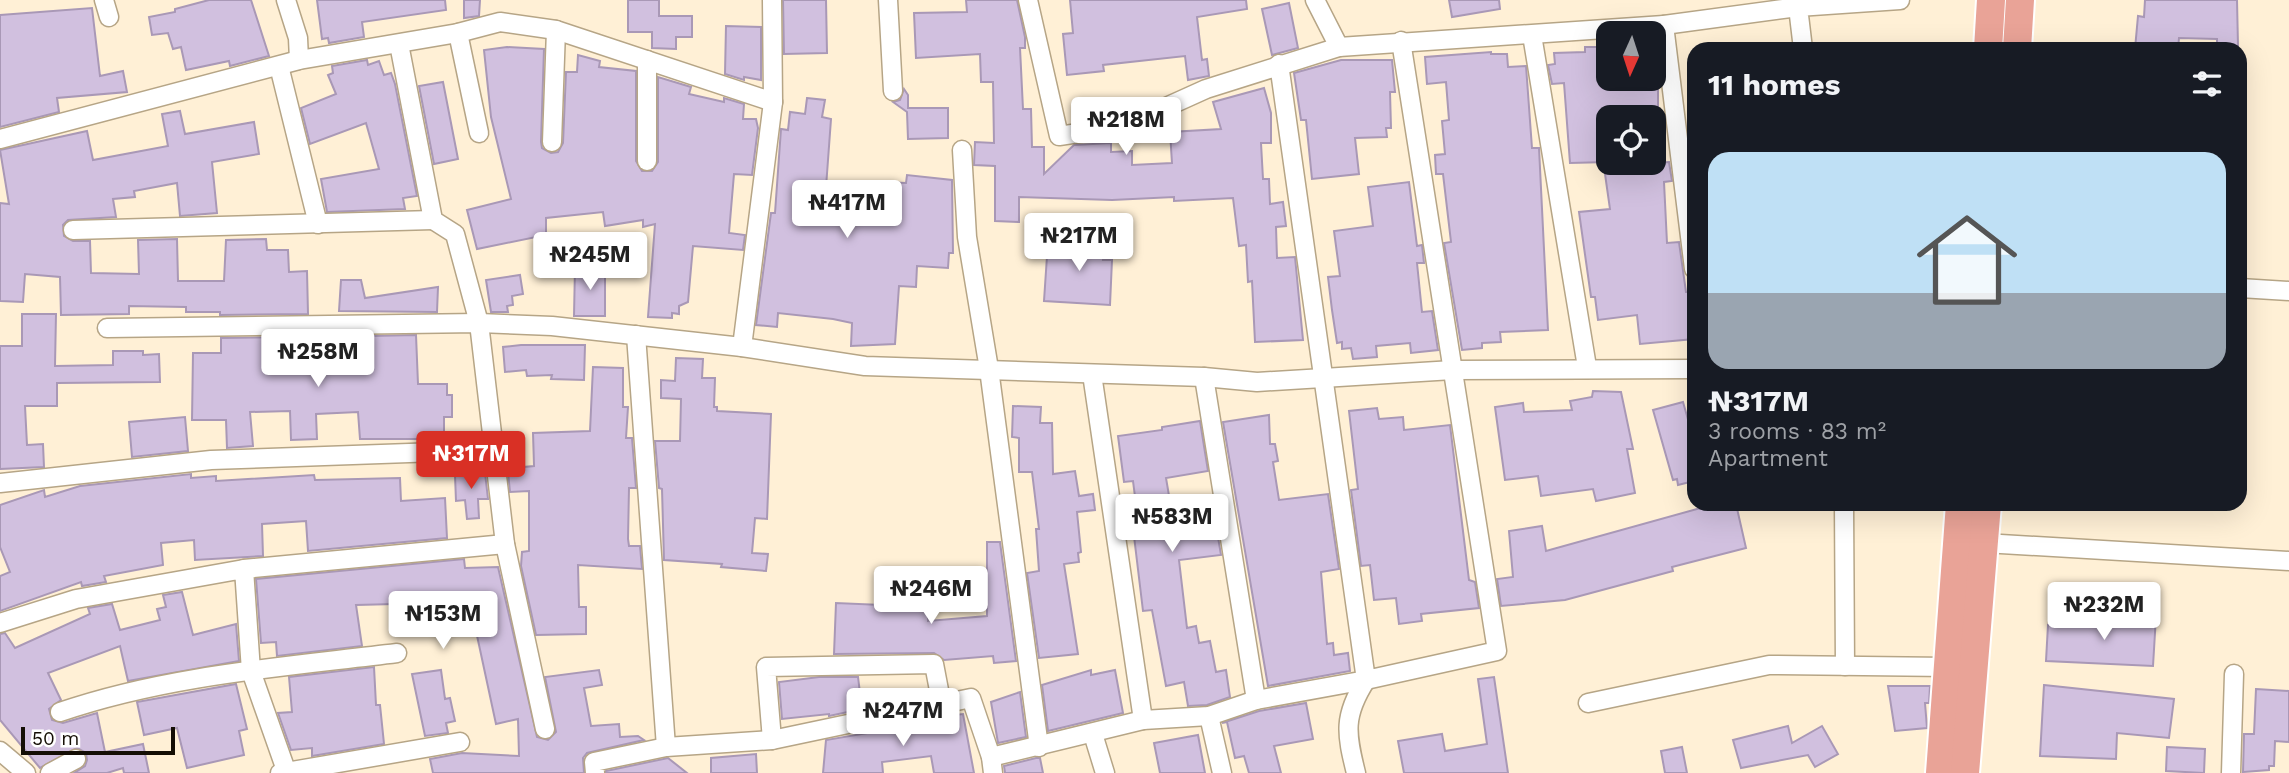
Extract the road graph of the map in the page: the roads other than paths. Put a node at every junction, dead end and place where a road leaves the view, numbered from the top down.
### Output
1 (286, 0) edge
2 (772, 0) edge
3 (888, 0) edge
4 (1028, 0) edge
5 (1315, 0) edge
6 (1900, 0) edge
7 (1991, 0) edge
8 (2020, 0) edge
9 (1798, 8) junction
10 (1666, 25) edge
11 (556, 30) junction
12 (1596, 30) edge
13 (458, 33) junction
14 (1532, 35) junction
15 (1401, 41) junction
16 (1666, 41) edge
17 (1802, 42) edge
18 (1988, 42) edge
19 (2017, 42) edge
20 (399, 44) junction
21 (1339, 47) junction
22 (299, 60) junction
23 (648, 60) junction
24 (1279, 64) junction
25 (279, 66) junction
26 (893, 91) dead end
27 (773, 102) junction
28 (479, 134) dead end
29 (0, 139) edge
30 (552, 142) dead end
31 (962, 150) dead end
32 (646, 161) dead end
33 (1687, 212) edge
34 (433, 220) junction
35 (318, 224) junction
36 (73, 230) dead end
37 (2247, 288) edge
38 (2289, 290) edge
39 (479, 323) junction
40 (107, 328) dead end
41 (636, 335) junction
42 (743, 347) junction
43 (1587, 367) junction
44 (989, 369) junction
45 (1687, 369) edge
46 (1453, 370) junction
47 (1091, 374) junction
48 (1204, 377) junction
49 (1322, 379) junction
50 (494, 450) junction
51 (0, 483) edge
52 (1844, 511) edge
53 (1960, 511) edge
54 (1986, 511) edge
55 (1984, 543) junction
56 (505, 544) junction
57 (2289, 561) edge
58 (244, 569) junction
59 (0, 623) edge
60 (397, 653) dead end
61 (1845, 666) junction
62 (1948, 667) junction
63 (251, 671) junction
64 (2234, 674) dead end
65 (1366, 680) junction
66 (1256, 699) junction
67 (1588, 703) dead end
68 (942, 706) junction
69 (60, 712) dead end
70 (1209, 716) junction
71 (1143, 720) junction
72 (545, 729) dead end
73 (1093, 734) junction
74 (772, 740) junction
75 (460, 742) dead end
76 (666, 747) junction
77 (1039, 747) junction
78 (0, 751) edge
79 (76, 760) dead end
80 (992, 765) edge
81 (26, 773) edge
82 (50, 773) edge
83 (280, 773) edge
84 (287, 773) edge
85 (595, 773) edge
86 (1105, 773) edge
87 (1222, 773) edge
88 (1356, 773) edge
89 (1940, 773) edge
90 (1965, 773) edge
91 (2231, 773) edge

1 - 22 street
2 - 27 street
3 - 26 street
4 - 24 street
5 - 21 street
6 - 9 street
7 - 18 main road
8 - 19 main road
9 - 10 street
9 - 17 street
11 - 13 street
11 - 23 street
11 - 30 street
12 - 14 street
13 - 20 street
13 - 28 street
14 - 15 street
14 - 43 street
15 - 21 street
15 - 46 street
16 - 33 street
20 - 22 street
20 - 34 street
21 - 24 street
22 - 25 street
23 - 27 street
23 - 32 street
24 - 49 street
25 - 29 street
25 - 35 street
27 - 42 street
31 - 44 street
34 - 35 street
34 - 39 street
35 - 36 street
37 - 38 street
39 - 40 street
39 - 41 street
39 - 50 street
41 - 42 street
41 - 76 street
42 - 44 street
43 - 45 street
43 - 46 street
44 - 47 street
44 - 77 street
46 - 49 street
46 - 65 street
47 - 48 street
47 - 71 street
48 - 49 street
48 - 66 street
49 - 65 street
50 - 51 street
50 - 56 street
52 - 61 street
53 - 62 main road
54 - 55 main road
55 - 57 street
55 - 90 main road
56 - 58 street
56 - 72 street
58 - 59 street
58 - 63 street
60 - 63 street
61 - 62 street
61 - 67 street
62 - 89 main road
63 - 69 street
63 - 84 street
64 - 91 street
65 - 66 street
65 - 88 street
66 - 70 street
68 - 74 street
68 - 74 street
68 - 80 street
70 - 71 street
70 - 87 street
71 - 73 street
73 - 77 street
73 - 86 street
74 - 76 street
75 - 84 street
76 - 85 street
77 - 80 street
78 - 81 street
79 - 82 street
83 - 84 street

